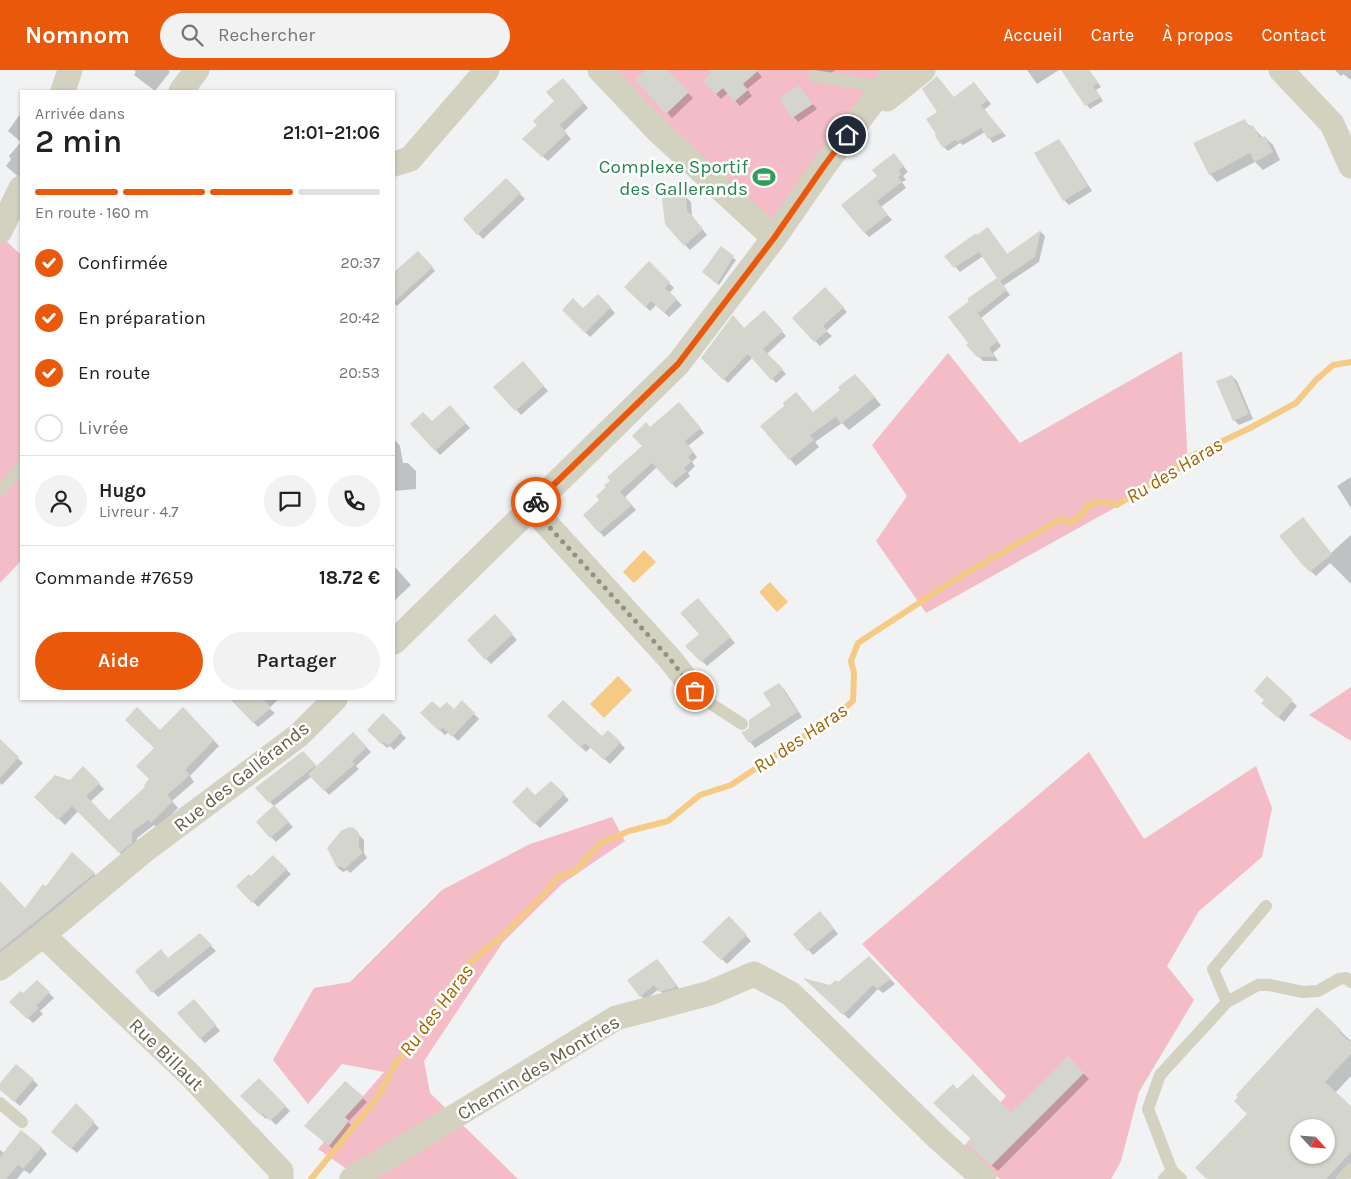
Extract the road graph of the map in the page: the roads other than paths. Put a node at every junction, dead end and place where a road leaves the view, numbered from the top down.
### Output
1 (70, 70) edge
2 (197, 70) edge
3 (487, 70) edge
4 (600, 70) edge
5 (923, 70) edge
6 (1281, 70) edge
7 (814, 76) dead end
8 (891, 78) edge
9 (63, 90) edge
10 (182, 90) edge
11 (859, 120) junction
12 (395, 164) edge
13 (1351, 166) edge
14 (20, 190) edge
15 (0, 231) edge
16 (774, 238) junction
17 (20, 468) edge
18 (0, 491) edge
19 (531, 507) junction
20 (395, 641) edge
21 (695, 691) joint
22 (335, 700) edge
23 (742, 724) dead end
24 (1266, 906) dead end
25 (43, 935) junction
26 (0, 968) edge
27 (1351, 982) edge
28 (1227, 1002) junction
29 (0, 1103) edge
30 (22, 1122) dead end
31 (1351, 1169) edge
32 (1173, 1176) edge
33 (281, 1179) edge
34 (352, 1179) edge
35 (984, 1179) edge
36 (1342, 1179) edge

1 - 9 street
2 - 10 street
3 - 12 street
4 - 16 street
5 - 11 street
6 - 13 street
7 - 8 lane
8 - 11 street
11 - 16 street
14 - 15 street
16 - 19 street
17 - 18 lane
19 - 20 street
19 - 21 street
21 - 23 lane
22 - 25 street, Rue des Gallérands
24 - 28 lane
25 - 26 street, Rue des Gallérands
25 - 33 street, Rue Billaut
27 - 28 lane
28 - 32 lane
29 - 30 lane
31 - 36 lane
34 - 35 street, Chemin des Montries

